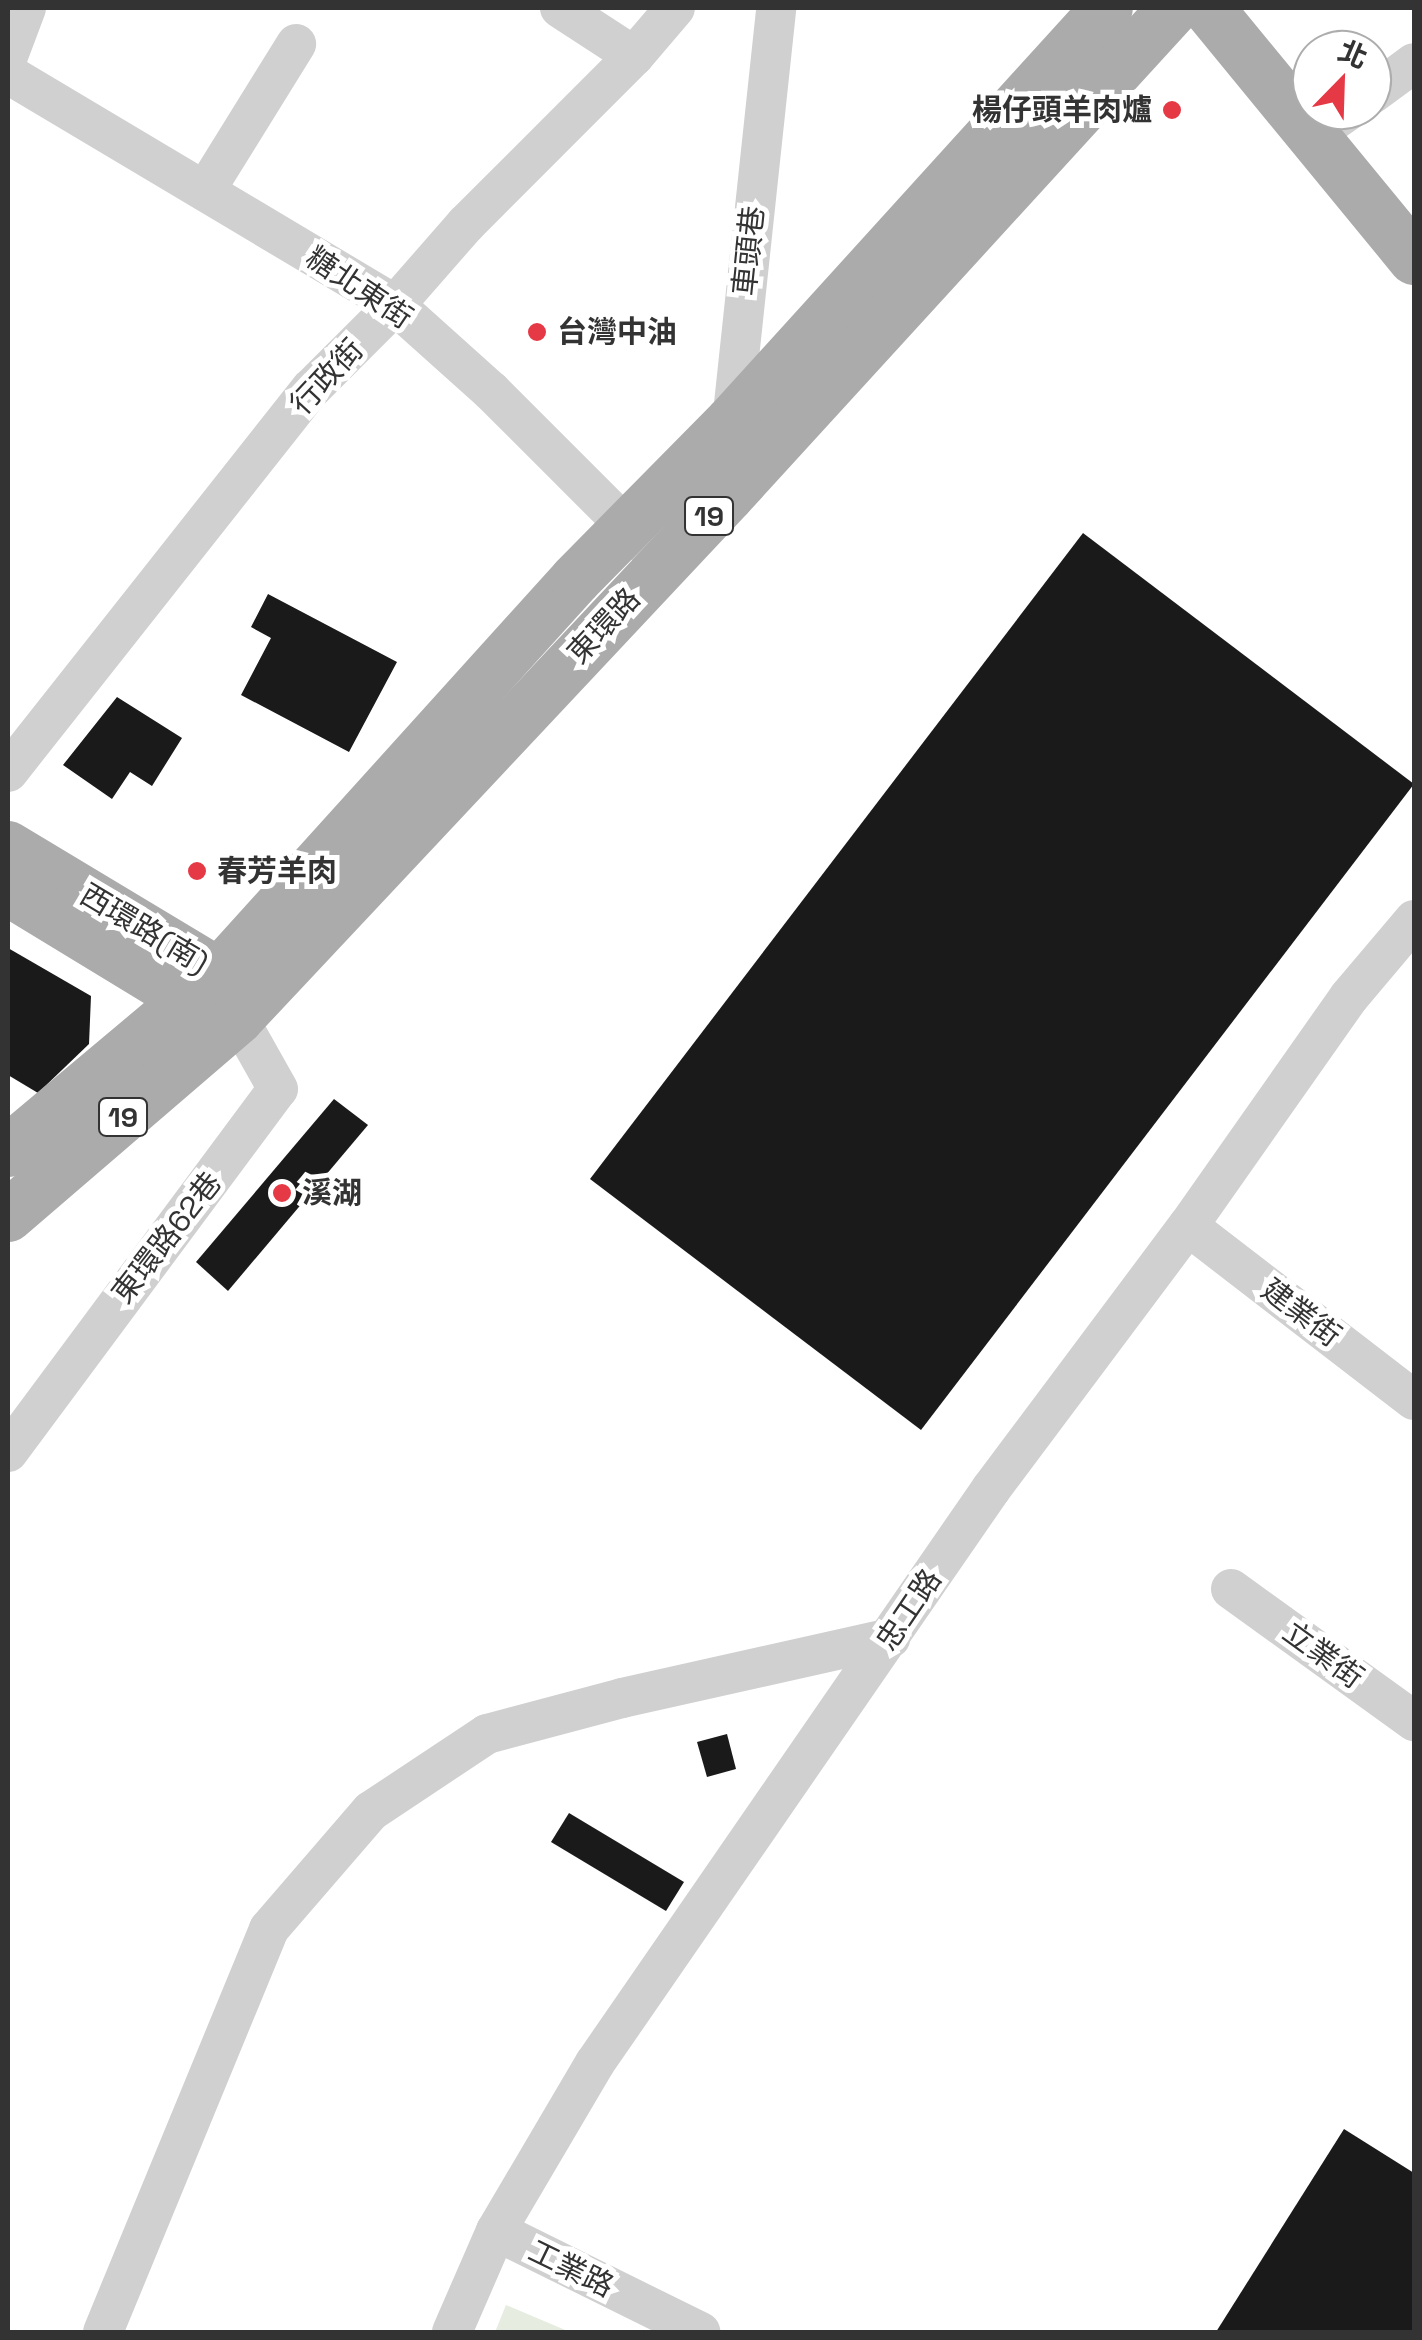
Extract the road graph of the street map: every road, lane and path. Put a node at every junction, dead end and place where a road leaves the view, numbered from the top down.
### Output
1 (26, 8) edge
2 (560, 8) edge
3 (675, 8) edge
4 (776, 8) edge
5 (1107, 8) edge
6 (1174, 8) edge
7 (1208, 8) edge
8 (296, 44) dead end
9 (8, 56) edge
10 (634, 56) junction
11 (1414, 63) edge
12 (8, 74) edge
13 (1392, 79) edge
14 (1292, 87) edge
15 (1334, 130) edge
16 (205, 192) junction
17 (1414, 259) edge
18 (395, 305) junction
19 (731, 422) junction
20 (728, 496) junction
21 (624, 528) junction
22 (665, 562) junction
23 (8, 772) edge
24 (8, 847) edge
25 (8, 890) edge
26 (1414, 920) edge
27 (215, 998) junction
28 (8, 1152) edge
29 (8, 1216) edge
30 (1188, 1226) junction
31 (1414, 1400) edge
32 (8, 1452) edge
33 (1231, 1589) dead end
34 (890, 1638) junction
35 (1411, 1711) edge
36 (496, 2231) junction
37 (648, 2320) edge
38 (104, 2332) edge
39 (452, 2332) edge
40 (700, 2332) edge

1 - 9 street
2 - 10 street
3 - 10 street, 行政街
4 - 19 street, 車頭巷
5 - 19 main road, 東環路 / 19
6 - 20 main road, 東環路 / 19
7 - 14 main road
8 - 16 street
10 - 18 street, 行政街
11 - 13 street
12 - 16 street, 糖北東街
15 - 17 main road
16 - 18 street, 糖北東街
18 - 21 street, 糖北東街
18 - 23 street, 行政街
19 - 20 street, 車頭巷
19 - 21 main road, 東環路 / 19
20 - 22 main road, 東環路 / 19
21 - 22 street, 糖北東街
21 - 27 main road, 東環路 / 19
22 - 27 main road, 東環路 / 19
24 - 27 main road, 西環路(南)
25 - 27 main road, 西環路(南)
26 - 30 street, 忠工路
27 - 28 main road, 東環路 / 19
27 - 29 main road, 東環路 / 19
27 - 32 street, 東環路62巷
30 - 31 street, 建業街
30 - 34 street, 忠工路
33 - 35 street, 立業街
34 - 36 street, 忠工路
34 - 38 street
36 - 37 street, 工業路
36 - 39 street, 忠工路
37 - 40 street, 工業路

